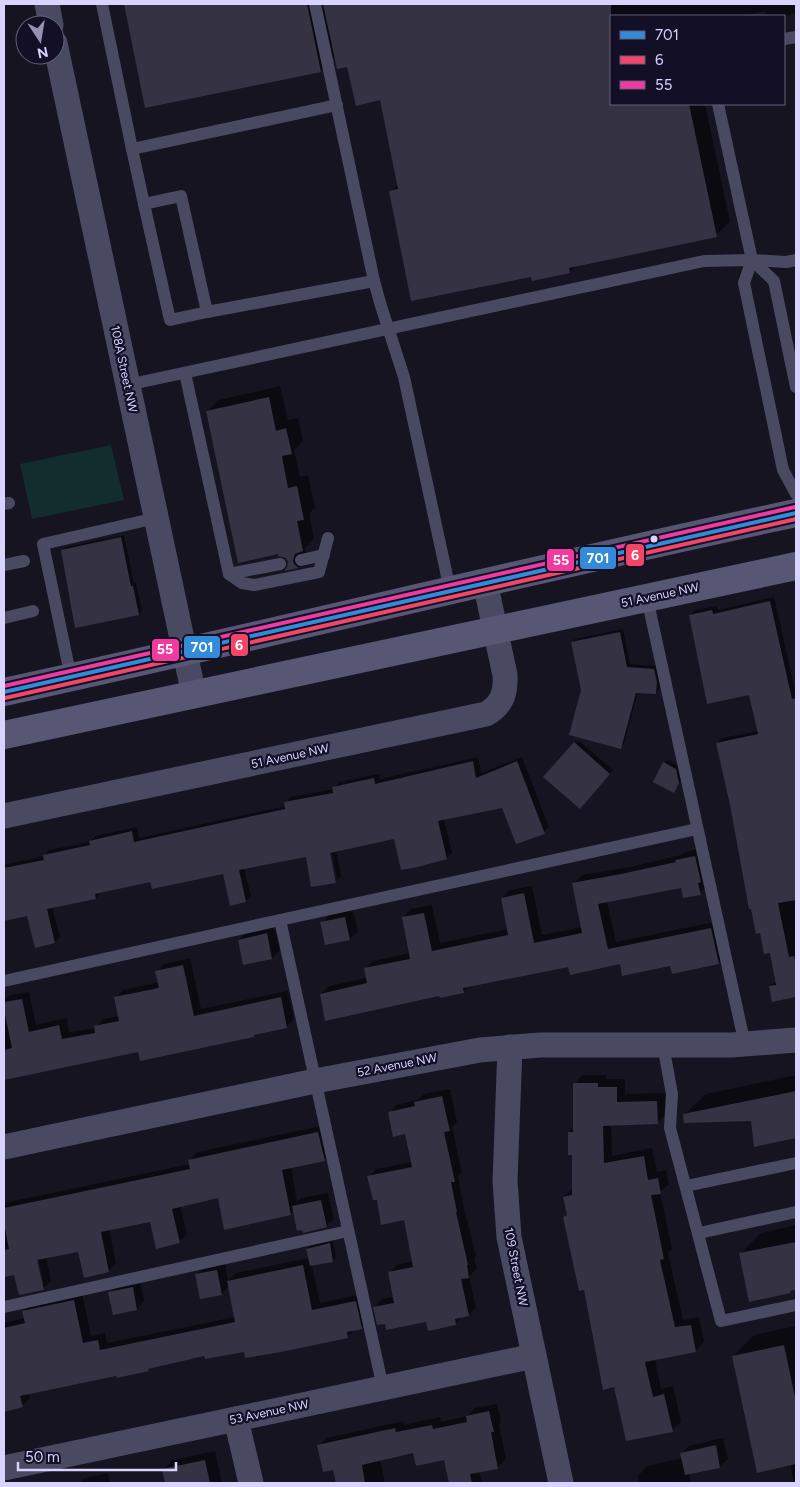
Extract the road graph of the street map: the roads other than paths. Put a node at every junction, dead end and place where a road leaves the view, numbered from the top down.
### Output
1 (102, 4) edge
2 (315, 4) edge
3 (60, 65) edge
4 (337, 105) junction
5 (718, 105) edge
6 (132, 149) junction
7 (144, 204) junction
8 (752, 260) junction
9 (796, 260) edge
10 (374, 281) junction
11 (207, 312) junction
12 (389, 330) junction
13 (185, 372) junction
14 (127, 385) junction
15 (796, 388) edge
16 (796, 494) edge
17 (796, 513) edge
18 (156, 518) junction
19 (328, 538) dead end
20 (324, 555) junction
21 (301, 560) dead end
22 (24, 561) dead end
23 (280, 564) dead end
24 (4, 565) edge
25 (796, 566) edge
26 (229, 574) junction
27 (485, 582) junction
28 (450, 590) junction
29 (647, 598) junction
30 (33, 611) dead end
31 (4, 618) edge
32 (495, 630) junction
33 (185, 653) junction
34 (71, 678) junction
35 (4, 692) edge
36 (194, 695) junction
37 (4, 735) edge
38 (4, 816) edge
39 (697, 829) junction
40 (280, 920) junction
41 (4, 981) edge
42 (796, 1040) edge
43 (663, 1045) junction
44 (745, 1045) junction
45 (510, 1046) junction
46 (315, 1081) junction
47 (4, 1147) edge
48 (796, 1163) edge
49 (686, 1186) junction
50 (796, 1212) edge
51 (348, 1231) junction
52 (699, 1233) junction
53 (796, 1305) edge
54 (4, 1307) edge
55 (534, 1356) junction
56 (383, 1388) junction
57 (236, 1419) junction
58 (4, 1468) edge
59 (251, 1483) edge
60 (561, 1483) edge

1 - 6 lane
2 - 4 lane
3 - 14 street, 108A Street NW
4 - 6 lane
4 - 10 lane
5 - 8 lane
6 - 7 lane
7 - 11 lane
7 - 11 lane
8 - 9 lane
8 - 12 lane
8 - 15 lane
8 - 16 lane
10 - 11 lane
10 - 12 lane
12 - 13 lane
12 - 28 lane
13 - 14 lane
13 - 26 lane
14 - 18 street, 108A Street NW
17 - 27 main road
18 - 33 street, 108A Street NW
18 - 34 lane
19 - 20 lane
20 - 21 lane
20 - 26 lane
22 - 24 lane
23 - 26 lane
25 - 29 main road, 51 Avenue NW
27 - 28 main road
27 - 32 street, 51 Avenue NW
28 - 33 main road
29 - 32 main road, 51 Avenue NW
29 - 39 lane
30 - 31 lane
32 - 36 main road, 51 Avenue NW
32 - 38 street, 51 Avenue NW
33 - 34 main road
33 - 36 street, 108A Street NW
34 - 35 main road
36 - 37 main road, 51 Avenue NW
39 - 40 lane
39 - 44 lane
40 - 41 lane
40 - 46 lane
42 - 44 street, 52 Avenue NW
43 - 44 street, 52 Avenue NW
43 - 45 street, 52 Avenue NW
43 - 49 lane
45 - 46 street, 52 Avenue NW
45 - 55 street, 109 Street NW
46 - 47 street, 52 Avenue NW
46 - 51 lane
48 - 49 lane
49 - 52 lane
50 - 52 lane
51 - 54 lane
51 - 56 lane
52 - 53 lane
55 - 56 street, 53 Avenue NW
55 - 60 street, 109 Street NW
56 - 57 street, 53 Avenue NW
57 - 58 street, 53 Avenue NW
57 - 59 street

